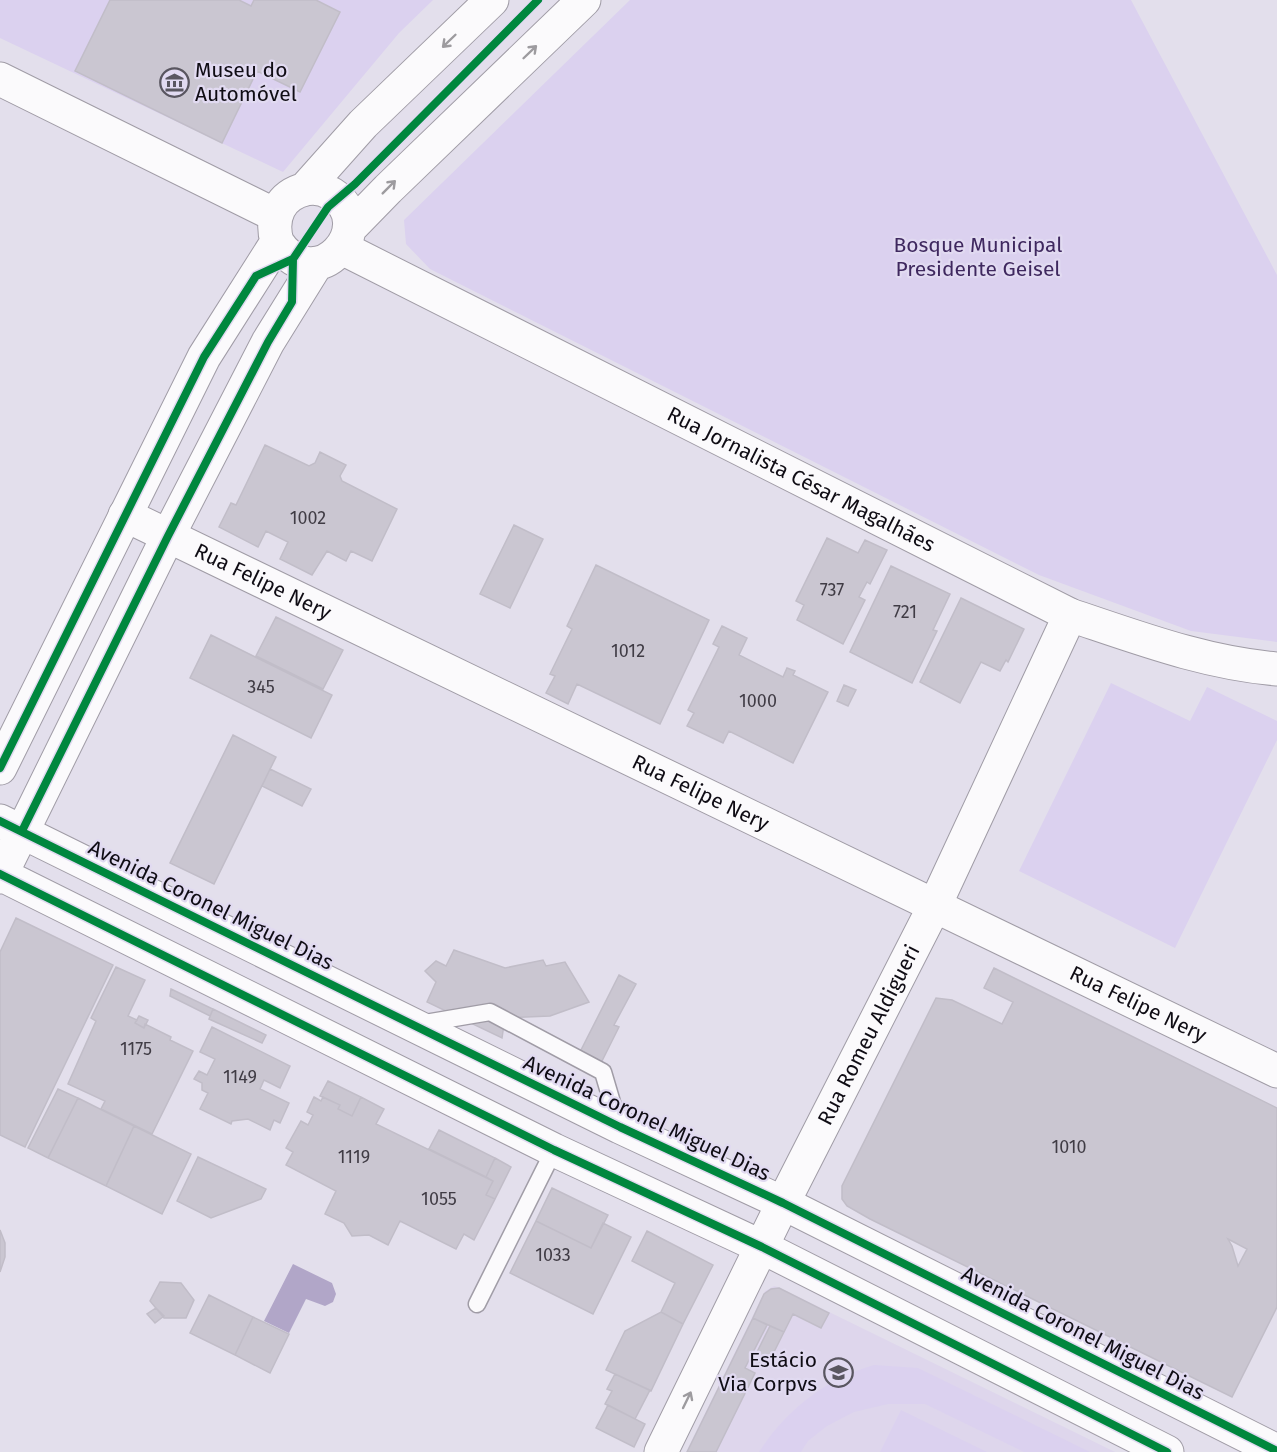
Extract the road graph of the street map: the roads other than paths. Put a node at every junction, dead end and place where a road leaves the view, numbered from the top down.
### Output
1 (492, 0) edge
2 (584, 0) edge
3 (0, 80) edge
4 (305, 189) junction
5 (276, 228) junction
6 (336, 247) junction
7 (125, 515) junction
8 (168, 536) junction
9 (1070, 615) junction
10 (1277, 669) edge
11 (0, 768) edge
12 (11, 826) edge
13 (0, 875) edge
14 (935, 905) junction
15 (412, 1025) junction
16 (464, 1050) junction
17 (1277, 1071) edge
18 (442, 1093) junction
19 (620, 1127) junction
20 (554, 1150) junction
21 (783, 1203) junction
22 (762, 1247) junction
23 (477, 1304) dead end
24 (1277, 1451) edge
25 (661, 1452) edge
26 (1167, 1452) edge

1 -> 4 main road
6 -> 2 main road
3 - 5 main road
4 - 5 main road
4 - 6 main road
5 - 6 main road
5 - 7 main road
6 - 8 main road
6 - 9 main road, Rua Jornalista César Magalhães
7 - 8 main road, Rua Felipe Nery
7 - 11 main road
8 - 12 main road
8 - 14 main road, Rua Felipe Nery
9 - 10 main road, Rua Jornalista César Magalhães
9 - 14 main road, Rua Romeu Aldigueri
12 - 13 main road
12 - 15 main road, Avenida Coronel Miguel Dias
13 - 18 main road
14 - 17 main road, Rua Felipe Nery
14 - 21 main road, Rua Romeu Aldigueri
15 - 16 main road, Avenida Coronel Miguel Dias
15 - 19 lane
16 - 18 main road
16 - 19 main road, Avenida Coronel Miguel Dias
18 - 20 main road
19 - 21 main road, Avenida Coronel Miguel Dias
20 - 22 main road
20 - 23 lane
21 - 22 main road, Rua Romeu Aldigueri
21 - 24 main road, Avenida Coronel Miguel Dias
25 -> 22 main road, Rua Romeu Aldigueri
22 - 26 main road

